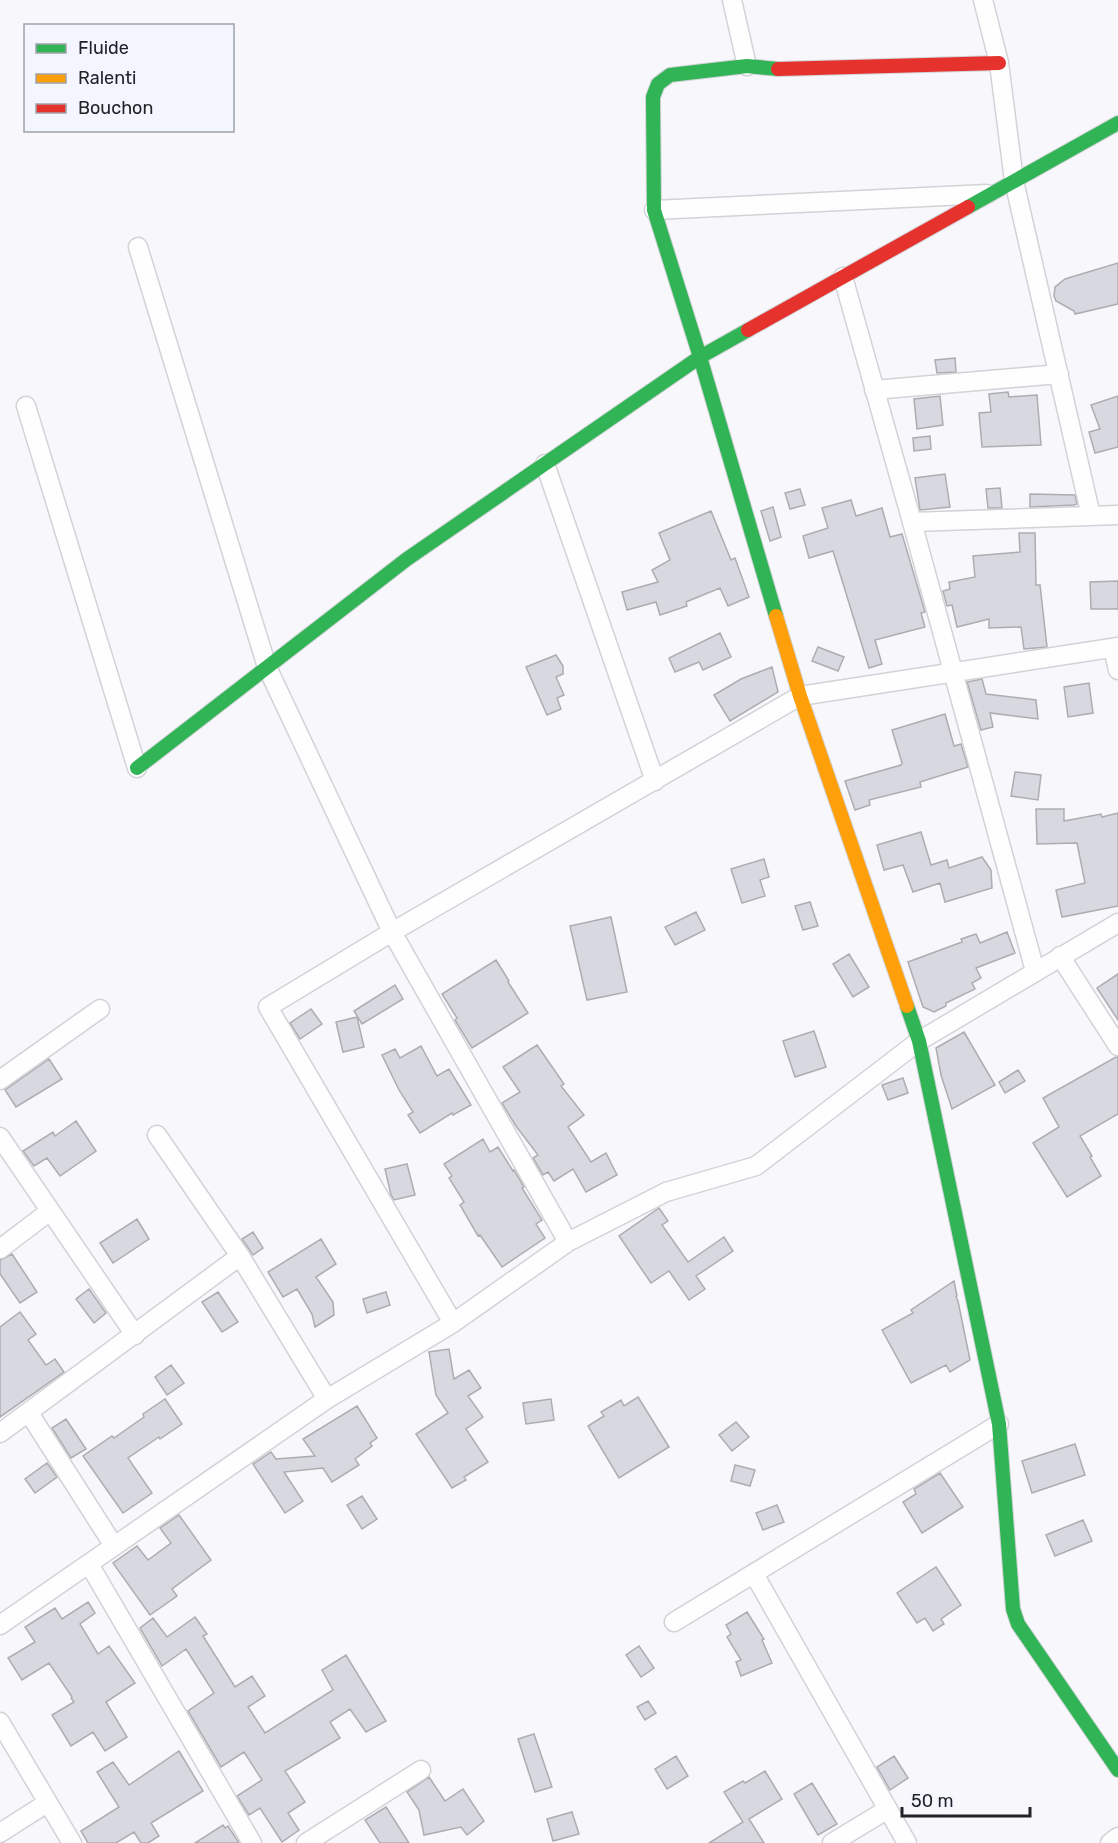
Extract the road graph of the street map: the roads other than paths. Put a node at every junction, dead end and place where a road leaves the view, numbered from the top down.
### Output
1 (732, 0) edge
2 (983, 0) edge
3 (999, 63) junction
4 (747, 66) junction
5 (1118, 123) edge
6 (1014, 181) junction
7 (991, 194) junction
8 (654, 210) junction
9 (138, 248) dead end
10 (843, 277) junction
11 (700, 357) junction
12 (1059, 374) junction
13 (874, 390) junction
14 (26, 406) dead end
15 (545, 464) junction
16 (1118, 515) edge
17 (1091, 516) junction
18 (912, 522) junction
19 (1115, 648) edge
20 (267, 667) junction
21 (1118, 670) edge
22 (953, 673) junction
23 (800, 696) junction
24 (137, 768) joint
25 (655, 781) junction
26 (1118, 922) edge
27 (392, 932) junction
28 (1060, 956) junction
29 (1035, 971) junction
30 (100, 1008) dead end
31 (919, 1041) junction
32 (1118, 1046) edge
33 (0, 1080) edge
34 (157, 1135) dead end
35 (0, 1137) edge
36 (50, 1211) junction
37 (568, 1242) junction
38 (0, 1249) edge
39 (240, 1257) junction
40 (453, 1323) junction
41 (135, 1335) junction
42 (327, 1400) junction
43 (29, 1413) junction
44 (999, 1424) junction
45 (0, 1433) edge
46 (114, 1546) junction
47 (89, 1564) junction
48 (754, 1574) junction
49 (674, 1622) dead end
50 (0, 1625) edge
51 (0, 1722) edge
52 (421, 1770) dead end
53 (1118, 1770) edge
54 (47, 1803) junction
55 (888, 1809) junction
56 (0, 1833) edge
57 (1118, 1837) edge
58 (72, 1843) edge
59 (252, 1843) edge
60 (306, 1843) edge
61 (832, 1843) edge
62 (907, 1843) edge
63 (1110, 1843) edge

1 - 4 street
2 - 3 street
3 - 4 street
3 - 6 street
4 - 8 street
5 - 6 street
6 - 7 street
6 - 12 street
7 - 8 street
7 - 10 street
8 - 11 street
9 - 20 street
10 - 11 street
10 - 13 street
11 - 15 street
11 - 23 street
12 - 13 street
12 - 17 street
13 - 18 street
14 - 24 street
15 - 20 street
15 - 25 street
16 - 17 street
17 - 18 street
18 - 22 street
19 - 21 street
19 - 22 street
20 - 24 street
20 - 27 street
22 - 23 street
22 - 29 street
23 - 25 street
23 - 31 street
25 - 27 street
26 - 28 street
27 - 37 street
27 - 40 street
28 - 29 street
28 - 32 street
29 - 31 street
30 - 33 street
31 - 37 street
31 - 44 street
34 - 39 street
35 - 36 street
36 - 38 street
36 - 41 street
37 - 40 street
39 - 41 street
39 - 42 street
40 - 42 street
41 - 43 street
42 - 46 street
43 - 45 street
43 - 46 street
44 - 48 street
44 - 53 street
46 - 47 street
47 - 50 street
47 - 59 street
48 - 49 street
48 - 55 street
51 - 54 street
52 - 60 street
54 - 56 street
54 - 58 street
55 - 61 street
55 - 62 street
57 - 63 street

